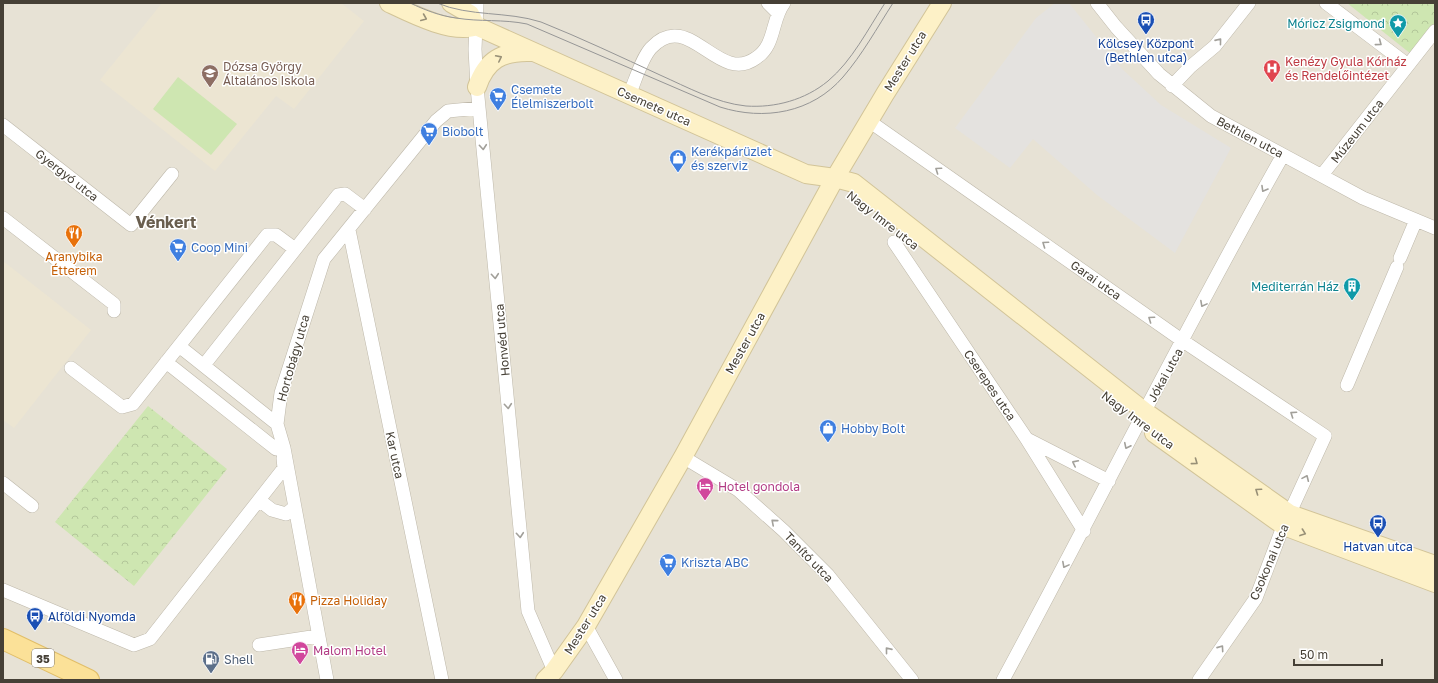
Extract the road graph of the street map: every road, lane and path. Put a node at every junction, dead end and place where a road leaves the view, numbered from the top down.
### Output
1 (388, 3) edge
2 (451, 3) edge
3 (477, 3) edge
4 (942, 3) edge
5 (1098, 3) edge
6 (1249, 3) edge
7 (1326, 3) edge
8 (776, 6) edge
9 (476, 26) junction
10 (1435, 31) edge
11 (536, 52) junction
12 (1408, 65) junction
13 (1172, 86) junction
14 (477, 87) junction
15 (629, 95) junction
16 (479, 108) junction
17 (870, 121) junction
18 (3, 125) edge
19 (1283, 155) junction
20 (172, 174) dead end
21 (1322, 175) junction
22 (835, 178) junction
23 (364, 209) junction
24 (3, 218) edge
25 (1416, 220) junction
26 (1435, 228) edge
27 (348, 230) junction
28 (894, 242) dead end
29 (294, 250) junction
30 (114, 311) dead end
31 (1183, 341) junction
32 (179, 346) junction
33 (166, 362) junction
34 (204, 365) junction
35 (71, 368) dead end
36 (1347, 385) dead end
37 (1142, 416) junction
38 (277, 424) junction
39 (1325, 436) joint
40 (1026, 438) junction
41 (684, 456) junction
42 (284, 458) junction
43 (1109, 481) junction
44 (3, 483) edge
45 (259, 500) junction
46 (32, 506) dead end
47 (295, 507) junction
48 (1287, 520) junction
49 (1084, 531) junction
50 (1435, 565) edge
51 (1435, 582) edge
52 (3, 590) edge
53 (586, 626) junction
54 (318, 636) junction
55 (3, 640) edge
56 (259, 645) dead end
57 (549, 676) edge
58 (90, 680) edge
59 (327, 680) edge
60 (442, 680) edge
61 (616, 680) edge
62 (912, 680) edge
63 (1003, 680) edge
64 (1199, 680) edge

1 -> 9 street
2 - 9 street
3 - 9 street, Honvéd utca
4 - 17 street, Mester utca
5 - 13 street, Bethlen utca
13 -> 6 street
7 -> 12 street
8 - 15 street
9 - 11 street, Csemete utca
9 - 14 street, Honvéd utca
10 - 12 street, Múzeum utca
14 -> 11 street
11 - 15 street, Csemete utca
12 - 21 street, Múzeum utca
13 - 19 street, Bethlen utca
14 - 16 street, Honvéd utca
15 - 22 street, Csemete utca
16 - 23 street, Hortobágy utca
16 -> 57 street, Honvéd utca
17 - 22 street, Mester utca
31 -> 17 street, Garai utca
18 - 20 street, Gyergyó utca
19 - 21 street, Bethlen utca
19 -> 31 street, Jókai utca
21 - 25 street, Bethlen utca
22 - 37 street, Nagy Imre utca
22 - 41 street, Mester utca
23 - 27 street, Hortobágy utca
23 - 29 street
24 - 30 street
25 - 26 street, Bethlen utca
25 - 36 street
27 - 38 street, Hortobágy utca
27 - 60 street, Kar utca
28 - 40 street, Cserepes utca
29 - 32 street
29 - 34 street
31 - 37 street, Jókai utca
39 -> 31 street, Garai utca
32 - 33 street
32 - 34 street
33 - 35 street
33 - 42 street
34 - 38 street
37 -> 43 street, Jókai utca
37 - 48 street, Nagy Imre utca
38 - 42 street, Hortobágy utca
48 -> 39 street, Csokonai utca
43 -> 40 street
40 - 49 street, Cserepes utca
41 - 53 street, Mester utca
62 -> 41 street, Tanító utca
42 - 45 street
42 - 47 street, Hortobágy utca
43 - 49 street, Jókai utca
44 - 46 street
45 - 47 street
45 - 52 street
47 - 54 street, Hortobágy utca
48 - 50 street, Nagy Imre utca
48 -> 51 street, Nagy Imre utca
64 -> 48 street, Csokonai utca
49 -> 63 street, Jókai utca
53 - 57 street, Mester utca
53 - 61 street
54 - 56 street
54 - 59 street, Hortobágy utca
55 - 58 main road, 35

